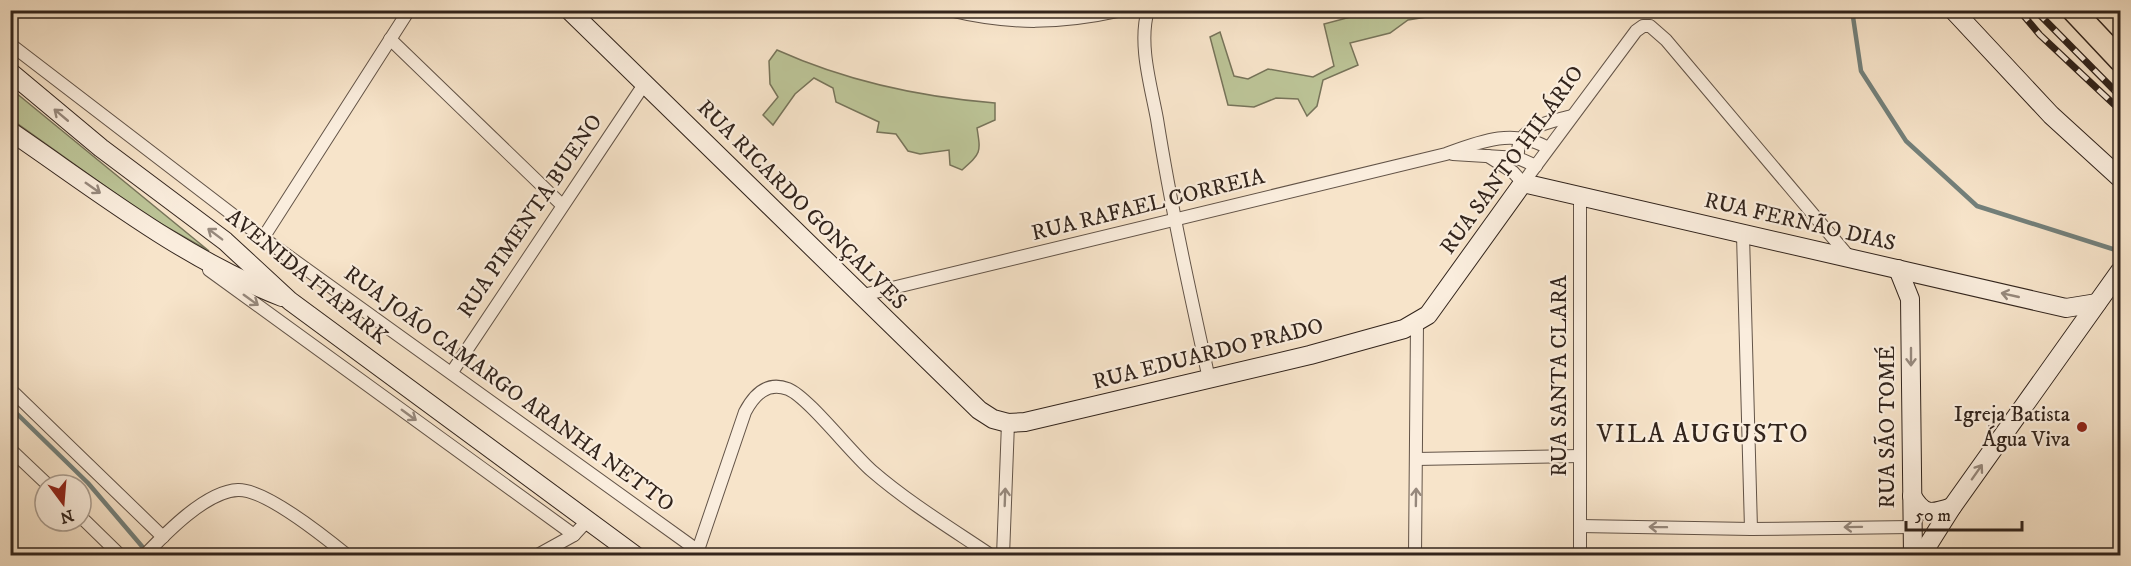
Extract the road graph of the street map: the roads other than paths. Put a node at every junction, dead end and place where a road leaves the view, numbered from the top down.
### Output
1 (409, 10) edge
2 (568, 10) edge
3 (949, 10) edge
4 (1123, 10) edge
5 (1148, 10) edge
6 (1953, 10) edge
7 (2073, 10) edge
8 (2091, 10) edge
9 (390, 39) junction
10 (2121, 40) edge
11 (10, 44) edge
12 (2121, 60) edge
13 (10, 72) edge
14 (645, 83) junction
15 (1572, 116) junction
16 (10, 131) edge
17 (1521, 137) junction
18 (1548, 148) junction
19 (1446, 154) junction
20 (1488, 156) junction
21 (1518, 158) junction
22 (1536, 166) junction
23 (2121, 178) edge
24 (1523, 183) junction
25 (1580, 196) junction
26 (562, 205) junction
27 (1174, 221) junction
28 (1743, 235) junction
29 (263, 238) junction
30 (169, 241) junction
31 (1850, 258) junction
32 (1898, 269) junction
33 (2121, 271) edge
34 (1930, 276) junction
35 (859, 296) junction
36 (1911, 299) junction
37 (290, 300) junction
38 (2097, 303) junction
39 (2066, 308) junction
40 (1417, 323) junction
41 (2077, 331) junction
42 (452, 372) junction
43 (1209, 379) junction
44 (10, 388) edge
45 (1008, 423) junction
46 (10, 449) edge
47 (1580, 456) junction
48 (1416, 459) junction
49 (35, 473) edge
50 (1912, 496) junction
51 (1952, 507) junction
52 (587, 521) junction
53 (1580, 526) junction
54 (1911, 527) junction
55 (93, 528) edge
56 (1751, 529) junction
57 (574, 535) junction
58 (159, 541) junction
59 (696, 553) edge
60 (121, 555) edge
61 (145, 555) edge
62 (348, 555) edge
63 (536, 555) edge
64 (636, 555) edge
65 (992, 555) edge
66 (1003, 555) edge
67 (1415, 555) edge
68 (1580, 555) edge
69 (1913, 555) edge
70 (1921, 555) edge

1 - 9 street
2 - 14 street, RUA RICARDO GONÇALVES
3 - 4 street
5 - 27 street
6 - 23 street
7 - 12 highway
8 - 10 highway
9 - 26 street
9 - 29 street
11 - 29 street, RUA JOÃO CAMARGO ARANHA NETTO
37 -> 13 street, AVENIDA ITAPARK
14 - 26 street, RUA PIMENTA BUENO
14 - 35 street, RUA RICARDO GONÇALVES
15 - 17 street
15 - 18 street, RUA SANTO HILÁRIO
15 - 31 street, RUA SANTO HILÁRIO
16 -> 30 street
17 - 18 street, RUA RAFAEL CORREIA
17 - 19 street, RUA RAFAEL CORREIA
17 - 21 street
18 - 22 street, RUA SANTO HILÁRIO
19 - 20 street, RUA RAFAEL CORREIA
19 - 27 street, RUA RAFAEL CORREIA
20 - 21 street, RUA RAFAEL CORREIA
20 - 24 street
21 - 22 street, RUA RAFAEL CORREIA
22 - 24 street, RUA SANTO HILÁRIO
24 - 25 street, RUA FERNÃO DIAS
24 - 40 street, RUA SANTO HILÁRIO
25 - 28 street, RUA FERNÃO DIAS
25 - 47 street, RUA SANTA CLARA
26 - 42 street, RUA PIMENTA BUENO
27 - 35 street, RUA RAFAEL CORREIA
27 - 43 street
28 - 31 street, RUA FERNÃO DIAS
28 - 56 street
29 - 42 street, RUA JOÃO CAMARGO ARANHA NETTO
30 - 37 street
30 -> 57 street
31 - 32 street, RUA FERNÃO DIAS
32 - 34 street, RUA FERNÃO DIAS
32 - 36 street, RUA SÃO TOMÉ
33 - 38 street
34 - 36 street
39 -> 34 street, RUA FERNÃO DIAS
35 - 45 street, RUA RICARDO GONÇALVES
36 -> 50 street, RUA SÃO TOMÉ
37 - 52 street, AVENIDA ITAPARK
38 - 39 street, RUA FERNÃO DIAS
38 - 41 street
39 - 41 street
40 - 43 street, RUA EDUARDO PRADO
40 - 48 street
51 -> 41 street
42 - 59 street, RUA JOÃO CAMARGO ARANHA NETTO
43 - 45 street, RUA EDUARDO PRADO
44 - 58 street
66 -> 45 street
46 - 49 street
47 - 48 street
47 - 53 street, RUA SANTA CLARA
67 -> 48 street
50 - 51 street
50 - 54 street, RUA SÃO TOMÉ
51 - 70 street
52 - 57 street
52 - 64 street, AVENIDA ITAPARK
56 -> 53 street
53 - 68 street, RUA SANTA CLARA
54 -> 56 street
54 - 69 street, RUA SÃO TOMÉ
55 - 60 street
57 - 63 street
58 - 61 street
58 - 62 street
59 - 65 street

